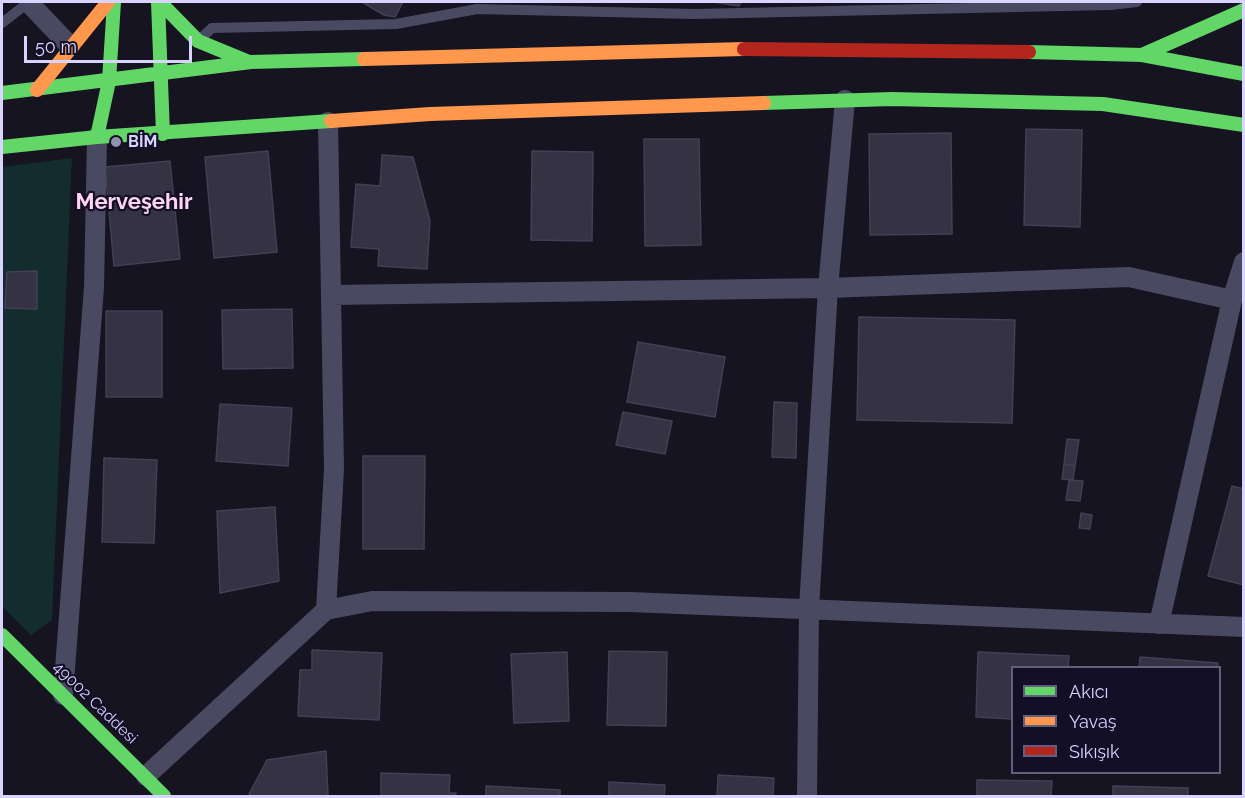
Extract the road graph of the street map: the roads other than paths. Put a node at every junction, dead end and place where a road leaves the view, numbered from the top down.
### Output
1 (108, 2) edge
2 (114, 2) edge
3 (159, 2) edge
4 (1137, 2) edge
5 (30, 3) edge
6 (1244, 10) edge
7 (2, 23) edge
8 (198, 40) junction
9 (70, 46) junction
10 (1142, 55) junction
11 (251, 62) junction
12 (161, 74) junction
13 (1244, 74) edge
14 (109, 81) junction
15 (37, 90) junction
16 (2, 93) edge
17 (845, 100) junction
18 (328, 122) junction
19 (1244, 125) edge
20 (163, 134) junction
21 (97, 137) junction
22 (2, 147) edge
23 (1244, 262) edge
24 (828, 288) junction
25 (331, 295) junction
26 (1232, 300) junction
27 (809, 609) junction
28 (326, 610) junction
29 (1159, 624) junction
30 (1244, 627) edge
31 (2, 634) edge
32 (63, 695) junction
33 (146, 776) junction
34 (164, 796) edge
35 (807, 796) edge

1 - 9 street
2 - 14 street
3 - 8 street
3 - 12 street
4 - 8 lane
5 - 7 lane
5 - 9 street
6 - 10 street
8 - 11 street
9 - 15 street
10 - 11 street
10 - 13 street
11 - 12 street
12 - 14 street
12 - 20 street
14 - 15 street
14 - 21 street
15 - 16 street
17 - 18 street
17 - 19 street
17 - 24 street
18 - 20 street
18 - 25 street
20 - 21 street
21 - 22 street
21 - 32 street
23 - 26 street
24 - 25 street
24 - 26 street
24 - 27 street
25 - 28 street
26 - 29 street
27 - 28 street
27 - 29 street
27 - 35 street
28 - 33 street
29 - 30 street
31 - 32 street, 49002 Caddesi
32 - 33 street, 49002 Caddesi
33 - 34 street, 49002 Caddesi

